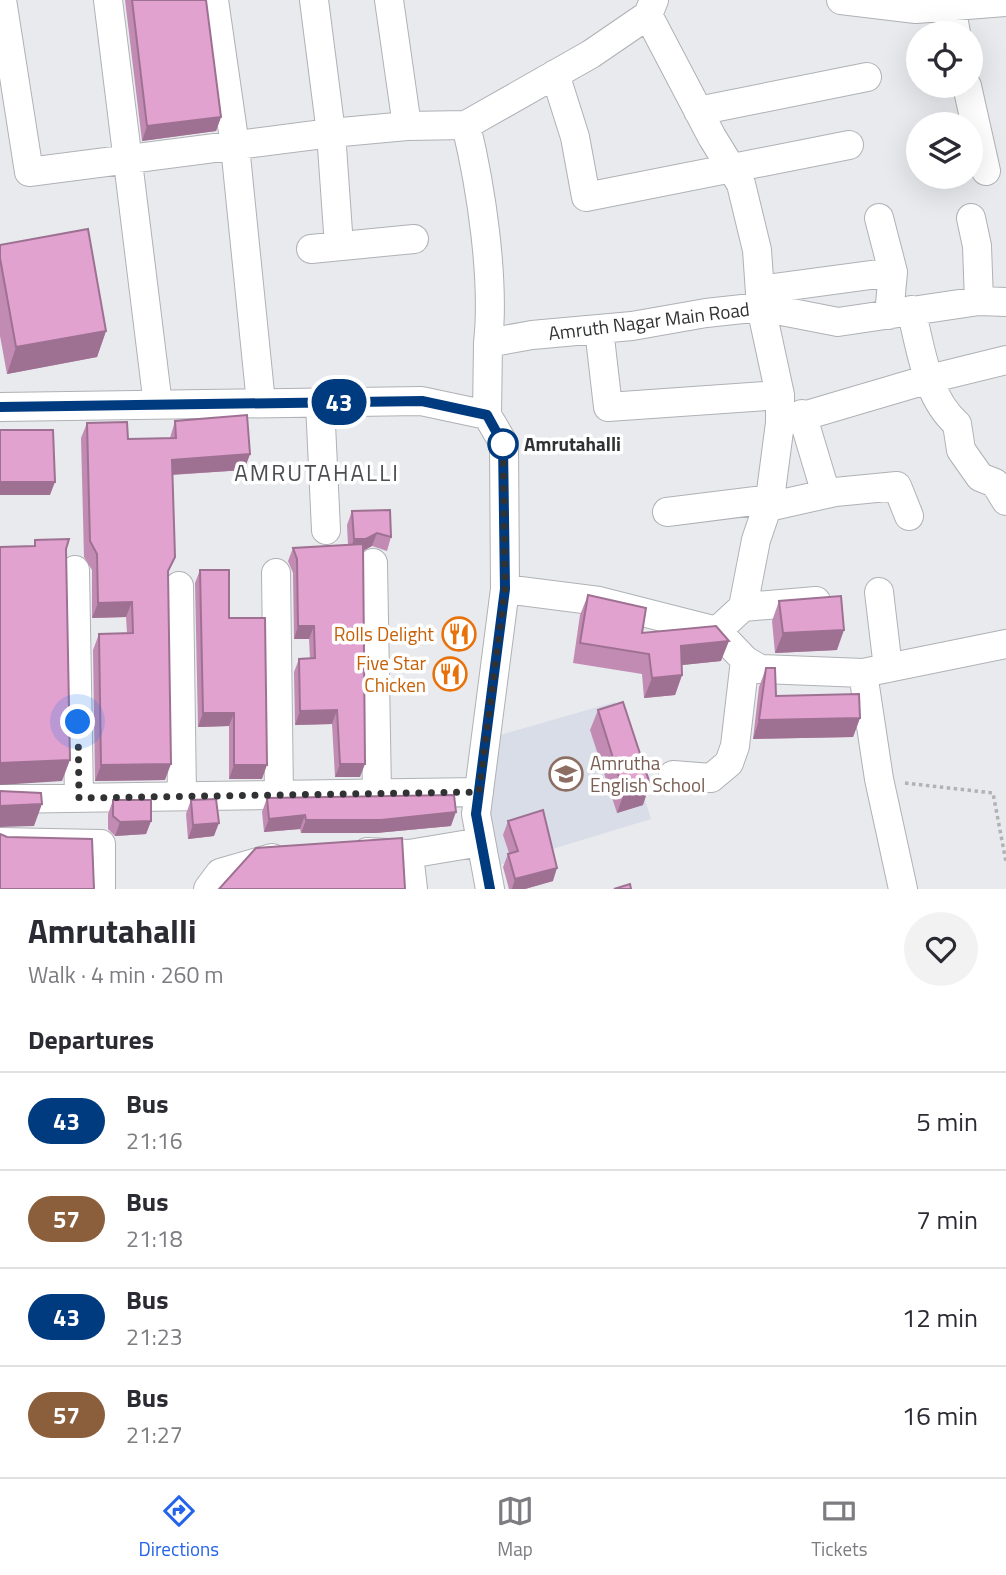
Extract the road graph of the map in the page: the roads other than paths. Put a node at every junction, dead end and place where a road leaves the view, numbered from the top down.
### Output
1 (2, 0) edge
2 (108, 0) edge
3 (214, 0) edge
4 (314, 0) edge
5 (389, 0) edge
6 (841, 0) edge
7 (1006, 2) edge
8 (651, 8) edge
9 (949, 12) edge
10 (555, 74) junction
11 (867, 77) dead end
12 (970, 98) edge
13 (698, 111) junction
14 (466, 125) junction
15 (407, 127) junction
16 (331, 133) junction
17 (849, 145) dead end
18 (235, 146) junction
19 (127, 158) junction
20 (732, 169) junction
21 (986, 171) dead end
22 (879, 218) dead end
23 (971, 218) dead end
24 (414, 239) dead end
25 (339, 246) junction
26 (311, 249) dead end
27 (892, 272) junction
28 (761, 299) junction
29 (992, 301) edge
30 (900, 312) junction
31 (599, 329) junction
32 (488, 343) junction
33 (1006, 360) edge
34 (929, 379) junction
35 (780, 395) junction
36 (320, 403) junction
37 (261, 404) junction
38 (159, 405) junction
39 (0, 407) edge
40 (487, 415) junction
41 (791, 419) junction
42 (826, 494) junction
43 (1006, 501) edge
44 (769, 503) junction
45 (667, 512) dead end
46 (909, 516) dead end
47 (326, 530) dead end
48 (373, 564) dead end
49 (75, 570) dead end
50 (275, 573) dead end
51 (179, 586) dead end
52 (505, 589) junction
53 (879, 592) dead end
54 (835, 599) edge
55 (743, 607) junction
56 (717, 631) junction
57 (1006, 644) edge
58 (745, 660) junction
59 (876, 671) junction
60 (673, 775) dead end
61 (479, 792) junction
62 (377, 793) junction
63 (279, 795) junction
64 (182, 796) junction
65 (79, 798) junction
66 (0, 799) edge
67 (0, 842) edge
68 (481, 842) junction
69 (345, 851) edge
70 (295, 852) edge
71 (409, 854) junction
72 (101, 889) edge
73 (208, 889) edge
74 (413, 889) edge
75 (490, 889) edge
76 (903, 889) edge

1 - 19 street
2 - 19 street
3 - 18 street
4 - 16 street
5 - 15 street
6 - 9 street
7 - 9 street
8 - 10 street
8 - 13 street
10 - 14 street
10 - 20 street
11 - 13 street
12 - 21 street
13 - 20 street
14 - 15 street
14 - 32 street
15 - 16 street
16 - 18 street
16 - 25 street
17 - 20 street
18 - 19 street
18 - 37 street
19 - 38 street
20 - 28 street
22 - 27 street
23 - 29 street
24 - 25 street
25 - 26 street
27 - 28 street
27 - 30 street
28 - 30 street, Amruth Nagar Main Road
28 - 31 street, Amruth Nagar Main Road
28 - 35 street
29 - 30 street, Amruth Nagar Main Road
30 - 34 street
31 - 32 street, Amruth Nagar Main Road
31 - 35 street
32 - 40 street
33 - 34 street
34 - 41 street
34 - 43 street
35 - 41 street
36 - 37 street
36 - 40 street
36 - 47 street
37 - 38 street
38 - 39 street
40 - 52 street
41 - 42 street
41 - 44 street
42 - 44 street
42 - 46 street
44 - 45 street
44 - 55 street
48 - 62 street
49 - 65 street
50 - 63 street
51 - 64 street
52 - 56 street
52 - 61 street
53 - 59 street
54 - 55 street
55 - 56 street
56 - 58 street
57 - 59 street
58 - 59 street
58 - 60 street
59 - 76 street
61 - 62 street
61 - 68 street
62 - 63 street
63 - 64 street
64 - 65 street
65 - 66 street
67 - 72 street
68 - 71 street
68 - 75 street
69 - 71 street
70 - 73 street
71 - 74 street

